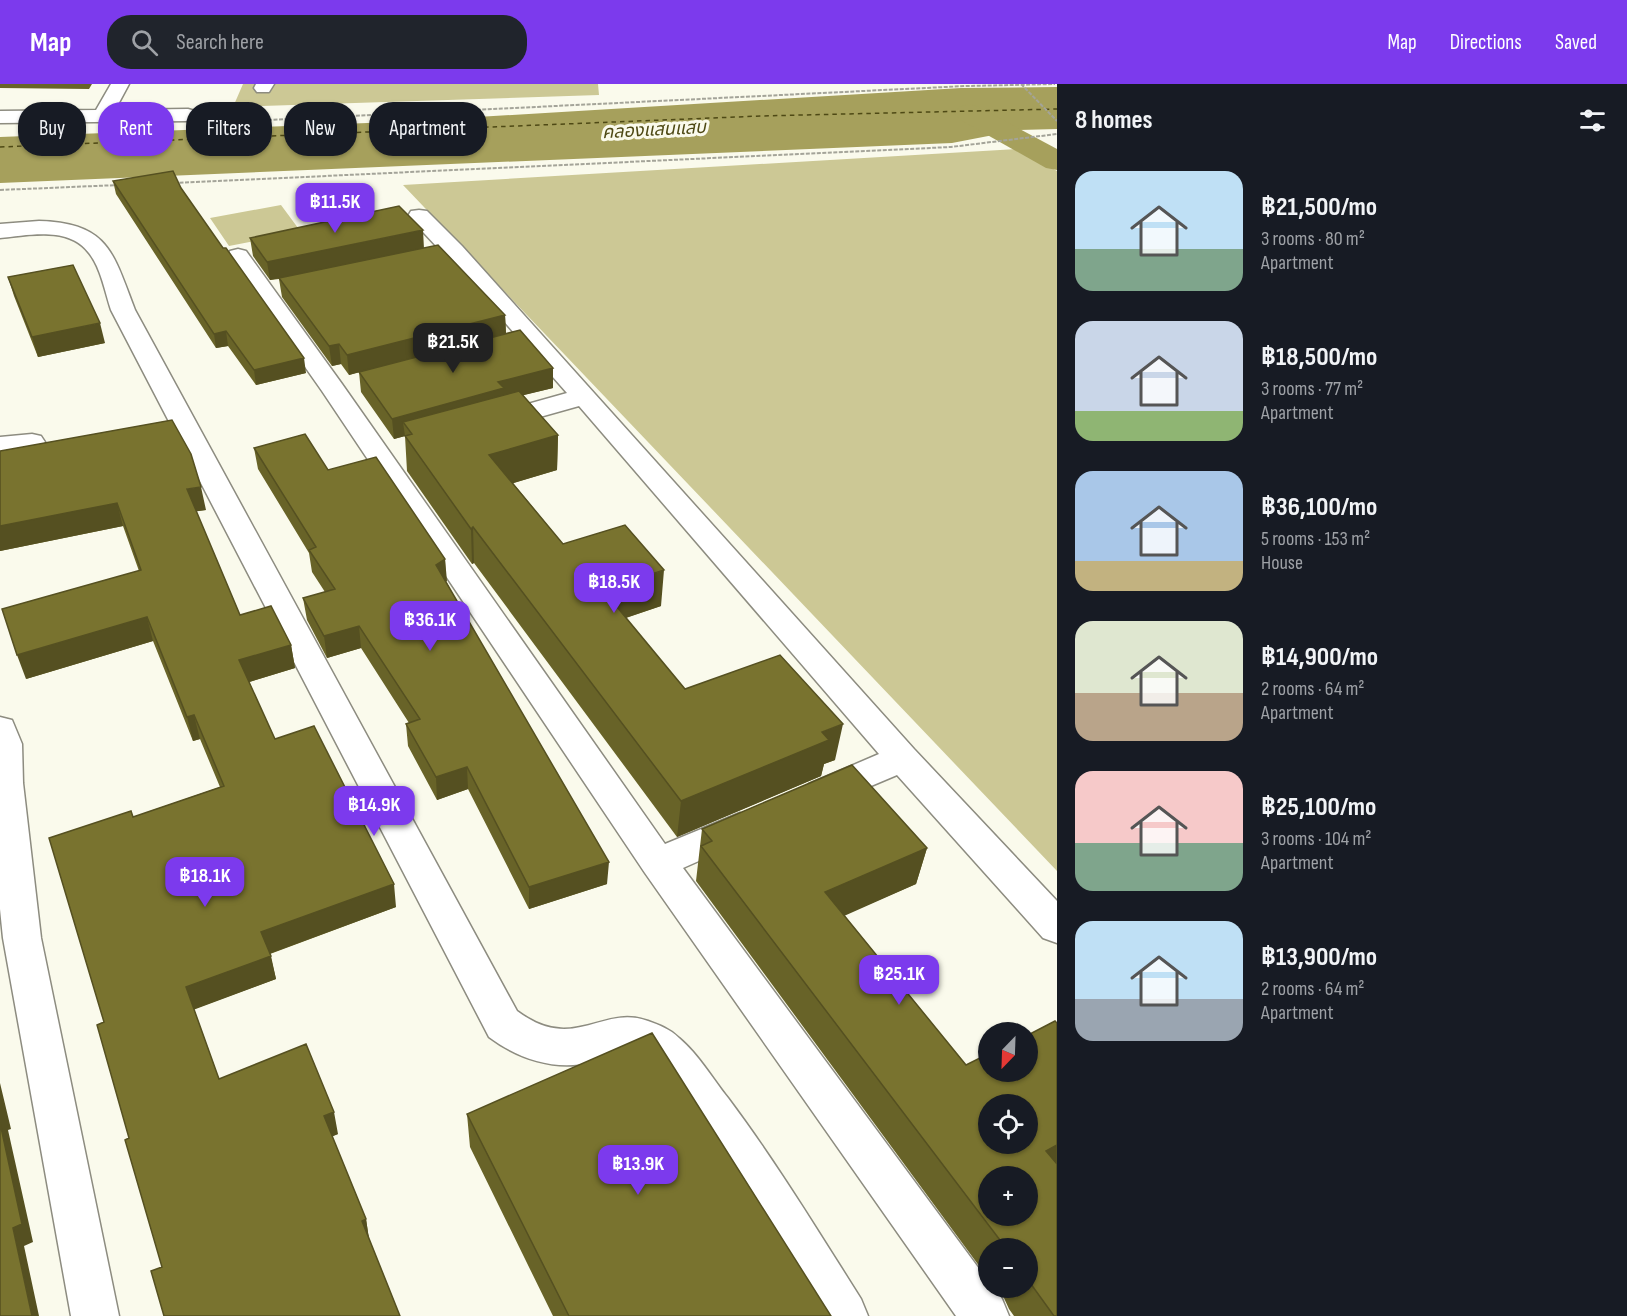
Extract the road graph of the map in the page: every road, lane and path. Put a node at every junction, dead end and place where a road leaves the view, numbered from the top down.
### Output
1 (120, 84) edge
2 (1055, 84) edge
3 (1022, 86) edge
4 (110, 102) edge
5 (98, 114) edge
6 (0, 117) edge
7 (272, 119) edge
8 (1057, 121) edge
9 (1057, 134) edge
10 (166, 183) edge
11 (119, 185) edge
12 (0, 190) edge
13 (419, 216) dead end
14 (0, 231) edge
15 (454, 251) junction
16 (238, 256) dead end
17 (386, 266) edge
18 (584, 396) junction
19 (469, 429) edge
20 (32, 442) dead end
21 (0, 445) edge
22 (411, 445) edge
23 (377, 455) junction
24 (0, 729) edge
25 (902, 758) junction
26 (797, 803) edge
27 (765, 817) edge
28 (658, 863) junction
29 (1057, 927) edge
30 (95, 1316) edge
31 (844, 1316) edge
32 (985, 1316) edge

1 - 4 street
2 - 3 path
3 - 7 path
3 - 8 path
5 - 6 street
9 - 10 path
11 - 12 path
13 - 15 street
14 - 31 street
15 - 17 street
15 - 18 street
16 - 23 street
18 - 19 street
18 - 25 street
20 - 21 street
22 - 23 street
23 - 28 street
24 - 30 street
25 - 26 street
25 - 29 street
27 - 28 street
28 - 32 street

